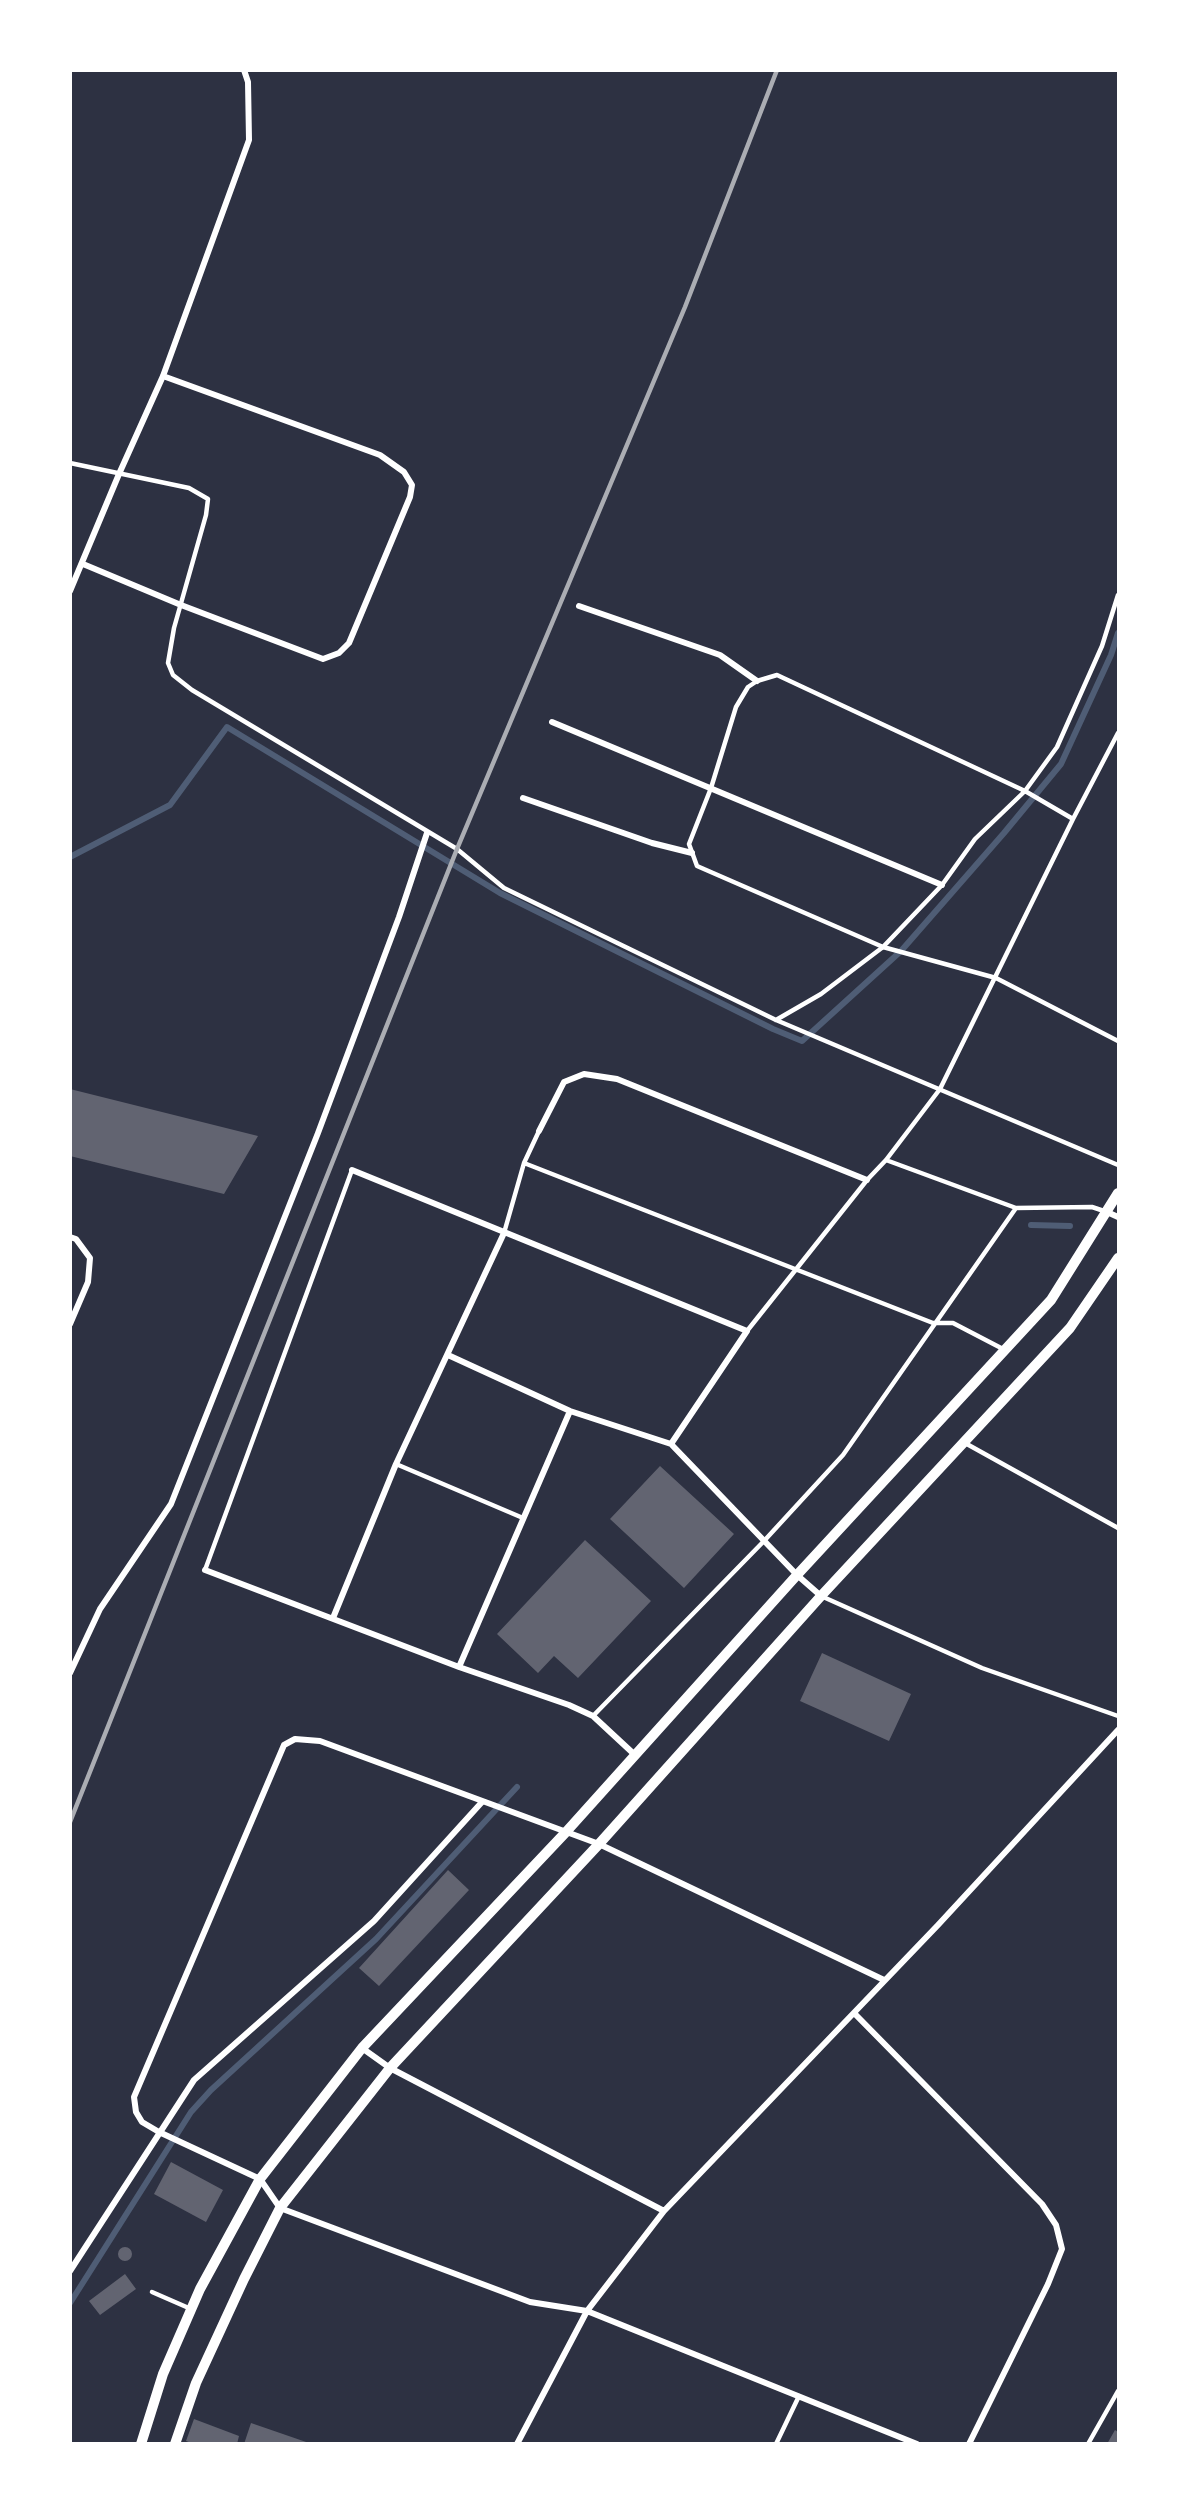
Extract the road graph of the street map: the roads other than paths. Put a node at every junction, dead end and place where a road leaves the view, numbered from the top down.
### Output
1 (244, 70) edge
2 (163, 376) junction
3 (70, 463) edge
4 (119, 474) junction
5 (82, 564) junction
6 (70, 591) edge
7 (1119, 595) edge
8 (181, 605) junction
9 (579, 606) dead end
10 (757, 681) junction
11 (552, 722) dead end
12 (1119, 733) edge
13 (711, 788) junction
14 (1026, 791) junction
15 (523, 798) dead end
16 (1073, 819) junction
17 (426, 835) junction
18 (692, 853) junction
19 (942, 885) junction
20 (883, 947) junction
21 (996, 978) junction
22 (776, 1020) junction
23 (1119, 1041) edge
24 (940, 1089) junction
25 (539, 1131) joint
26 (886, 1160) junction
27 (524, 1163) junction
28 (1119, 1165) edge
29 (352, 1170) joint
30 (867, 1180) junction
31 (1119, 1193) edge
32 (1016, 1208) junction
33 (1107, 1212) junction
34 (1119, 1217) edge
35 (504, 1233) junction
36 (70, 1237) edge
37 (1119, 1258) edge
38 (795, 1271) junction
39 (933, 1323) junction
40 (70, 1324) edge
41 (747, 1331) junction
42 (1005, 1350) junction
43 (448, 1355) junction
44 (570, 1411) junction
45 (966, 1443) junction
46 (671, 1444) junction
47 (396, 1464) junction
48 (524, 1518) junction
49 (1119, 1528) edge
50 (764, 1541) junction
51 (205, 1570) joint
52 (797, 1575) junction
53 (821, 1596) junction
54 (333, 1618) junction
55 (459, 1667) junction
56 (70, 1673) edge
57 (593, 1716) junction
58 (1119, 1716) edge
59 (1119, 1730) edge
60 (635, 1755) junction
61 (482, 1802) junction
62 (566, 1832) junction
63 (599, 1844) junction
64 (884, 1980) junction
65 (854, 2013) junction
66 (362, 2048) junction
67 (390, 2067) junction
68 (159, 2132) junction
69 (260, 2179) junction
70 (280, 2208) junction
71 (664, 2211) junction
72 (70, 2271) edge
73 (152, 2292) dead end
74 (191, 2309) junction
75 (587, 2311) junction
76 (1119, 2391) edge
77 (799, 2396) junction
78 (141, 2444) edge
79 (175, 2444) edge
80 (518, 2444) edge
81 (776, 2444) edge
82 (917, 2444) edge
83 (969, 2444) edge
84 (1088, 2444) edge

1 - 2 street
2 - 4 street
2 - 8 street
3 - 4 lane
4 - 5 street
4 - 8 lane
5 - 6 street
5 - 8 street
7 - 14 lane
8 - 17 lane
9 - 10 street
10 - 13 lane
10 - 14 lane
11 - 13 street
12 - 16 lane
13 - 18 lane
13 - 19 street
14 - 16 lane
14 - 19 lane
15 - 18 street
16 - 21 lane
17 - 22 lane
17 - 56 street
18 - 20 lane
19 - 20 lane
20 - 21 lane
20 - 22 lane
21 - 23 lane
21 - 24 lane
22 - 24 lane
24 - 26 lane
24 - 28 lane
25 - 27 lane
25 - 30 street
26 - 30 lane
26 - 32 lane
27 - 35 lane
27 - 38 lane
29 - 35 street
29 - 51 lane
30 - 38 lane
31 - 33 street
32 - 33 lane
32 - 39 lane
33 - 34 street
33 - 42 street
35 - 41 street
35 - 43 street
36 - 40 street
37 - 45 street
38 - 39 lane
38 - 41 lane
39 - 42 lane
39 - 50 lane
41 - 46 street
42 - 52 street
43 - 44 street
43 - 47 street
44 - 46 street
44 - 48 street
45 - 49 lane
45 - 53 street
46 - 50 street
47 - 48 lane
47 - 54 street
48 - 55 street
50 - 52 street
50 - 57 lane
51 - 54 street
52 - 53 street
52 - 60 street
53 - 58 lane
53 - 63 street
54 - 55 street
55 - 57 street
57 - 60 street
59 - 64 street
60 - 62 street
61 - 62 street
61 - 68 street
61 - 68 street
62 - 63 street
62 - 66 street
63 - 64 street
63 - 67 street
64 - 65 street
65 - 71 street
65 - 83 street
66 - 67 street
66 - 69 street
67 - 70 street
67 - 71 street
68 - 69 street
68 - 72 street
69 - 70 street
69 - 74 street
70 - 75 street
70 - 79 street
71 - 75 street
73 - 74 lane
74 - 78 street
75 - 77 street
75 - 80 street
76 - 84 lane
77 - 81 lane
77 - 82 street

